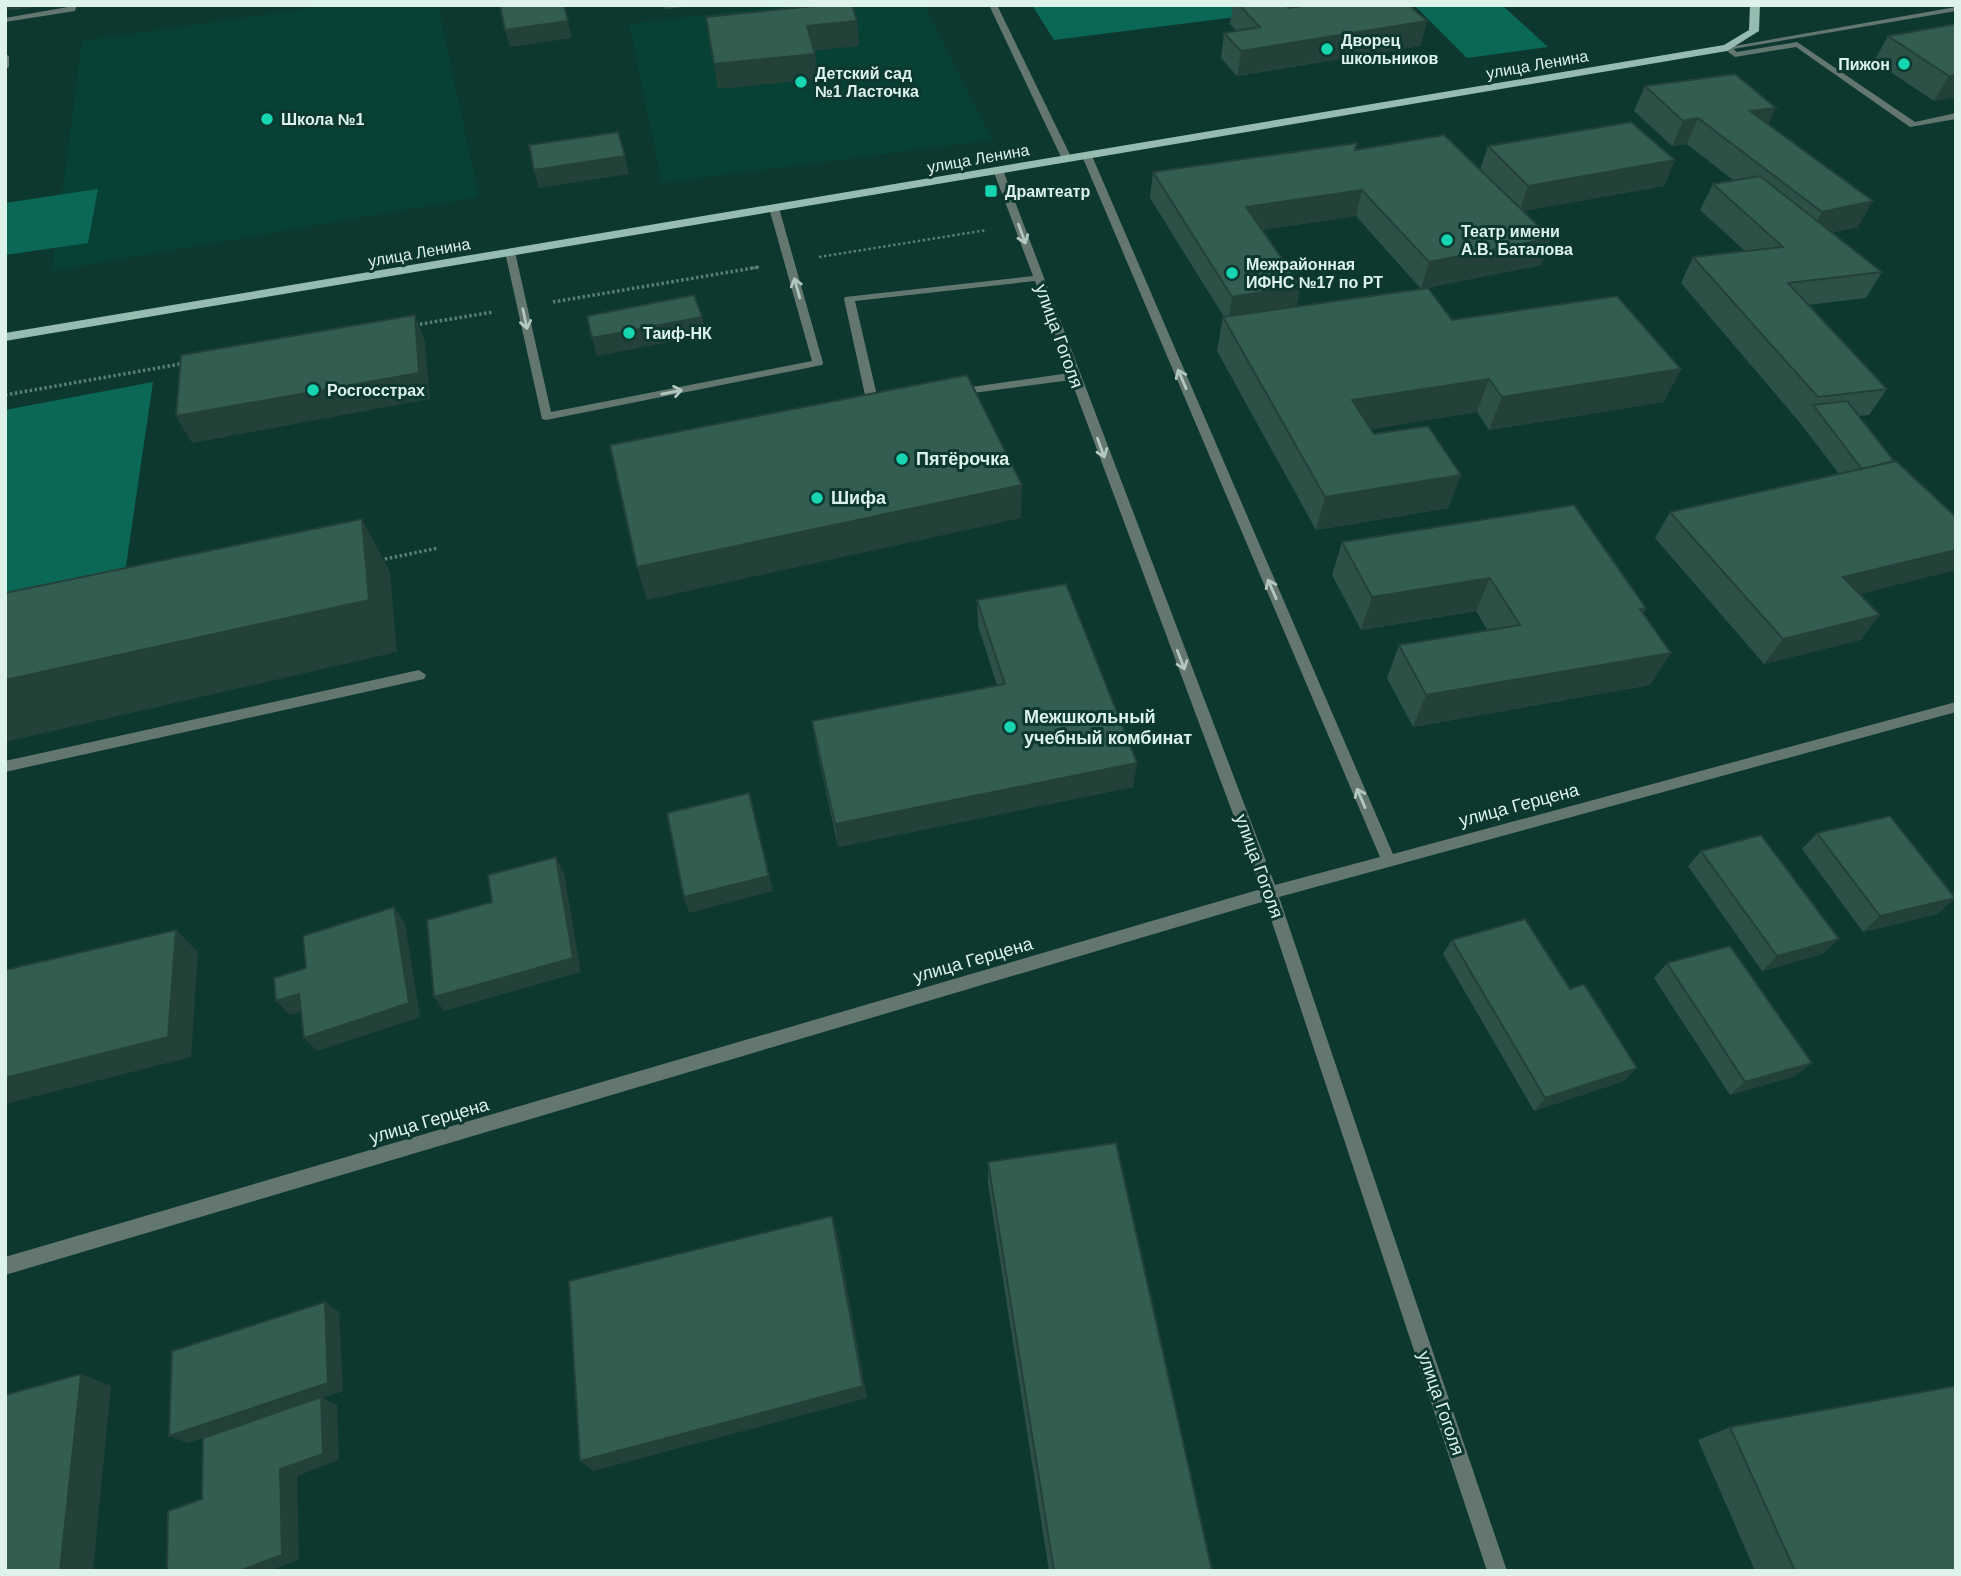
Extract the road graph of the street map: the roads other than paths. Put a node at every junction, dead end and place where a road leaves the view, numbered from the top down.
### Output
1 (73, 5) edge
2 (993, 5) edge
3 (1755, 5) edge
4 (1956, 9) edge
5 (5, 20) edge
6 (1727, 48) junction
7 (5, 56) edge
8 (5, 67) edge
9 (1956, 116) edge
10 (1087, 156) junction
11 (1067, 159) junction
12 (998, 170) junction
13 (774, 208) junction
14 (510, 252) junction
15 (1038, 278) junction
16 (5, 337) edge
17 (1074, 376) junction
18 (940, 395) edge
19 (887, 402) edge
20 (419, 675) dead end
21 (1956, 707) edge
22 (5, 767) edge
23 (1388, 860) junction
24 (1270, 893) junction
25 (5, 1266) edge
26 (1497, 1571) edge

1 - 5 street
2 - 11 street
3 - 6 main road
4 - 6 street, улица Ленина
6 - 9 street
6 - 10 main road, улица Ленина
7 - 8 street
10 - 11 main road, улица Ленина
23 -> 10 street
11 - 12 main road, улица Ленина
12 - 13 main road, улица Ленина
12 -> 15 street, улица Гоголя
13 - 14 main road, улица Ленина
14 -> 13 street
14 - 16 main road, улица Ленина
15 - 17 street, улица Гоголя
15 - 19 street
17 - 18 street
17 -> 24 street, улица Гоголя
20 - 22 street
21 - 23 street, улица Герцена
23 - 24 street, улица Герцена
24 - 25 street, улица Герцена
24 - 26 street, улица Гоголя

